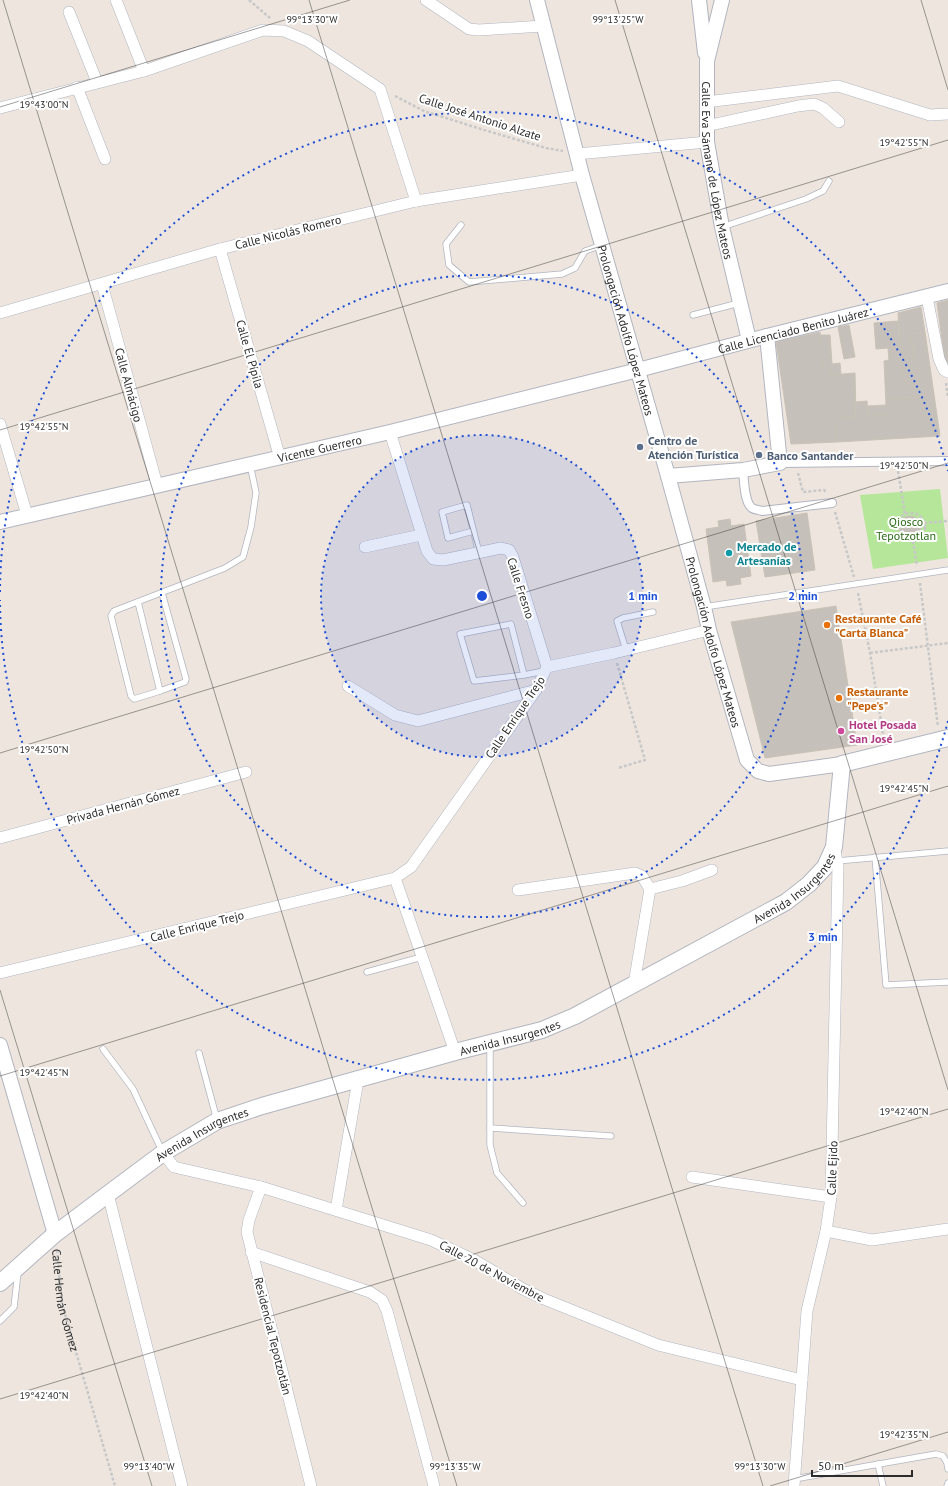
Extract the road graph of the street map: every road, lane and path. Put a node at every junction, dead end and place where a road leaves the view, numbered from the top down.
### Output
1 (116, 0) edge
2 (249, 0) edge
3 (426, 0) edge
4 (537, 0) edge
5 (699, 0) edge
6 (722, 0) edge
7 (69, 12) dead end
8 (543, 26) junction
9 (284, 31) junction
10 (706, 61) junction
11 (144, 71) junction
12 (97, 82) junction
13 (77, 87) junction
14 (380, 89) junction
15 (706, 102) junction
16 (0, 108) edge
17 (948, 114) edge
18 (839, 122) dead end
19 (706, 126) junction
20 (707, 142) junction
21 (577, 154) junction
22 (105, 159) dead end
23 (582, 175) junction
24 (829, 181) dead end
25 (416, 201) junction
26 (461, 225) dead end
27 (722, 227) junction
28 (602, 245) junction
29 (220, 249) junction
30 (102, 284) junction
31 (948, 291) edge
32 (927, 297) junction
33 (740, 302) junction
34 (0, 313) edge
35 (693, 315) dead end
36 (767, 336) junction
37 (749, 340) junction
38 (638, 370) junction
39 (946, 371) edge
40 (0, 424) edge
41 (390, 432) junction
42 (280, 458) junction
43 (948, 461) edge
44 (897, 462) junction
45 (780, 463) junction
46 (795, 463) junction
47 (250, 464) junction
48 (743, 470) junction
49 (668, 476) junction
50 (157, 485) junction
51 (832, 503) junction
52 (905, 514) junction
53 (27, 515) junction
54 (948, 521) edge
55 (0, 522) edge
56 (924, 523) junction
57 (474, 531) junction
58 (421, 535) junction
59 (913, 541) junction
60 (366, 547) dead end
61 (479, 553) junction
62 (948, 570) edge
63 (918, 574) junction
64 (856, 584) junction
65 (162, 593) junction
66 (138, 602) junction
67 (704, 607) junction
68 (653, 612) dead end
69 (709, 630) junction
70 (948, 643) edge
71 (928, 646) junction
72 (626, 650) junction
73 (614, 653) junction
74 (870, 653) junction
75 (546, 669) junction
76 (524, 675) junction
77 (348, 686) dead end
78 (536, 690) junction
79 (160, 691) junction
80 (944, 738) edge
81 (886, 753) junction
82 (842, 764) junction
83 (618, 768) dead end
84 (246, 772) dead end
85 (0, 838) edge
86 (948, 851) edge
87 (836, 854) junction
88 (875, 857) junction
89 (712, 870) dead end
90 (395, 878) junction
91 (650, 889) junction
92 (518, 890) dead end
93 (422, 957) junction
94 (367, 972) dead end
95 (0, 973) edge
96 (948, 982) edge
97 (634, 984) junction
98 (490, 1044) junction
99 (0, 1045) edge
100 (103, 1049) dead end
101 (455, 1052) junction
102 (199, 1053) dead end
103 (358, 1080) junction
104 (217, 1121) junction
105 (490, 1128) junction
106 (611, 1136) dead end
107 (163, 1153) junction
108 (692, 1177) dead end
109 (261, 1187) junction
110 (108, 1194) junction
111 (831, 1197) junction
112 (522, 1204) dead end
113 (336, 1210) junction
114 (948, 1230) edge
115 (826, 1231) junction
116 (55, 1234) junction
117 (251, 1252) junction
118 (19, 1266) junction
119 (0, 1283) edge
120 (0, 1321) edge
121 (802, 1380) junction
122 (878, 1464) junction
123 (948, 1469) edge
124 (794, 1482) edge
125 (115, 1486) edge
126 (182, 1486) edge
127 (311, 1486) edge
128 (434, 1486) edge
129 (883, 1486) edge

1 - 11 street
2 - 9 path
3 - 8 street
4 - 8 street, Prolongación Adolfo López Mateos
5 - 10 street
6 - 10 street, Calle Eva Sámano de López Mateos
7 - 12 street
8 - 21 street, Prolongación Adolfo López Mateos
9 - 11 street
9 - 14 street
10 - 15 street, Calle Eva Sámano de López Mateos
11 - 12 street
12 - 13 street
13 - 16 street
13 - 22 street
14 - 21 path, Calle José Antonio Alzate
14 - 25 street
15 - 17 street
15 - 19 street, Calle Eva Sámano de López Mateos
18 - 19 street
19 - 20 street, Calle Eva Sámano de López Mateos
20 - 21 street
20 - 27 street, Calle Eva Sámano de López Mateos
21 - 23 street, Prolongación Adolfo López Mateos
23 - 25 street, Calle Nicolás Romero
23 - 28 street, Prolongación Adolfo López Mateos
24 - 27 lane
25 - 29 street, Calle Nicolás Romero
26 - 28 lane
27 - 33 street, Calle Eva Sámano de López Mateos
28 - 38 street, Prolongación Adolfo López Mateos
29 - 30 street, Calle Nicolás Romero
29 - 42 street, Calle El Pípila
30 - 34 street, Calle Nicolás Romero
30 - 50 street, Calle Almácigo
31 - 32 street, Calle Licenciado Benito Juárez
32 - 36 street, Calle Licenciado Benito Juárez
32 - 39 street
33 - 35 lane
33 - 37 street, Calle Eva Sámano de López Mateos
36 - 37 street, Calle Licenciado Benito Juárez
36 - 45 street
37 - 38 street, Calle Licenciado Benito Juárez
38 - 41 street, Vicente Guerrero
38 - 49 street, Prolongación Adolfo López Mateos
40 - 53 street
41 - 42 street, Vicente Guerrero
41 - 58 street, Calle Fresno
42 - 47 street, Vicente Guerrero
43 - 44 street
44 - 46 street
44 - 52 path
45 - 46 street
45 - 48 street
46 - 51 path
47 - 50 street, Vicente Guerrero
47 - 65 lane
48 - 49 street
48 - 51 street
49 - 67 street, Prolongación Adolfo López Mateos
50 - 53 street, Vicente Guerrero
51 - 64 path
52 - 56 path
52 - 59 path
53 - 55 street, Vicente Guerrero
54 - 56 path
56 - 59 path
57 - 57 lane
57 - 61 lane
58 - 60 street
58 - 61 street, Calle Fresno
59 - 63 path
61 - 75 street, Calle Fresno
62 - 63 lane
63 - 64 lane
63 - 71 path
64 - 67 lane
64 - 74 path
65 - 66 lane
65 - 79 lane
66 - 79 lane
66 - 79 lane
67 - 69 street, Prolongación Adolfo López Mateos
68 - 72 lane
69 - 72 street, Calle Enrique Trejo
69 - 82 street, Prolongación Adolfo López Mateos
70 - 71 path
71 - 74 path
71 - 80 path
72 - 73 street, Calle Enrique Trejo
73 - 75 street, Calle Enrique Trejo
73 - 83 path
74 - 81 path
75 - 76 lane
75 - 78 street, Calle Enrique Trejo
76 - 76 lane
77 - 78 street
78 - 90 street, Calle Enrique Trejo
80 - 81 main road
81 - 82 main road
82 - 87 main road, Avenida Insurgentes
84 - 85 street, Privada Hernán Gómez
86 - 88 lane
87 - 88 lane
87 - 97 main road, Avenida Insurgentes
87 - 111 street, Calle Ejido
88 - 96 lane
89 - 91 street
90 - 93 street
90 - 95 street, Calle Enrique Trejo
91 - 92 street
91 - 97 street
93 - 94 lane
93 - 101 street
97 - 98 main road, Avenida Insurgentes
98 - 101 main road, Avenida Insurgentes
98 - 105 lane
99 - 116 street, Calle Hernán Gómez
100 - 107 lane
101 - 103 main road, Avenida Insurgentes
102 - 104 lane
103 - 104 main road, Avenida Insurgentes
103 - 113 street
104 - 107 main road, Avenida Insurgentes
105 - 106 lane
105 - 112 lane
107 - 109 street, Calle 20 de Noviembre
107 - 110 main road, Avenida Insurgentes
108 - 111 street
109 - 113 street, Calle 20 de Noviembre
109 - 117 street, Residencial Tepotzotlán
110 - 116 main road, Avenida Insurgentes
110 - 126 street
111 - 115 street, Calle Ejido
113 - 121 street, Calle 20 de Noviembre
114 - 115 street
115 - 121 street, Calle Ejido
116 - 118 main road, Avenida Insurgentes
116 - 125 path, Calle Hernán Gómez
117 - 127 street, Residencial Tepotzotlán
117 - 128 street
118 - 119 main road, Avenida Insurgentes
118 - 120 lane
121 - 124 street, Calle Ejido
122 - 123 lane
122 - 124 lane
122 - 129 lane

